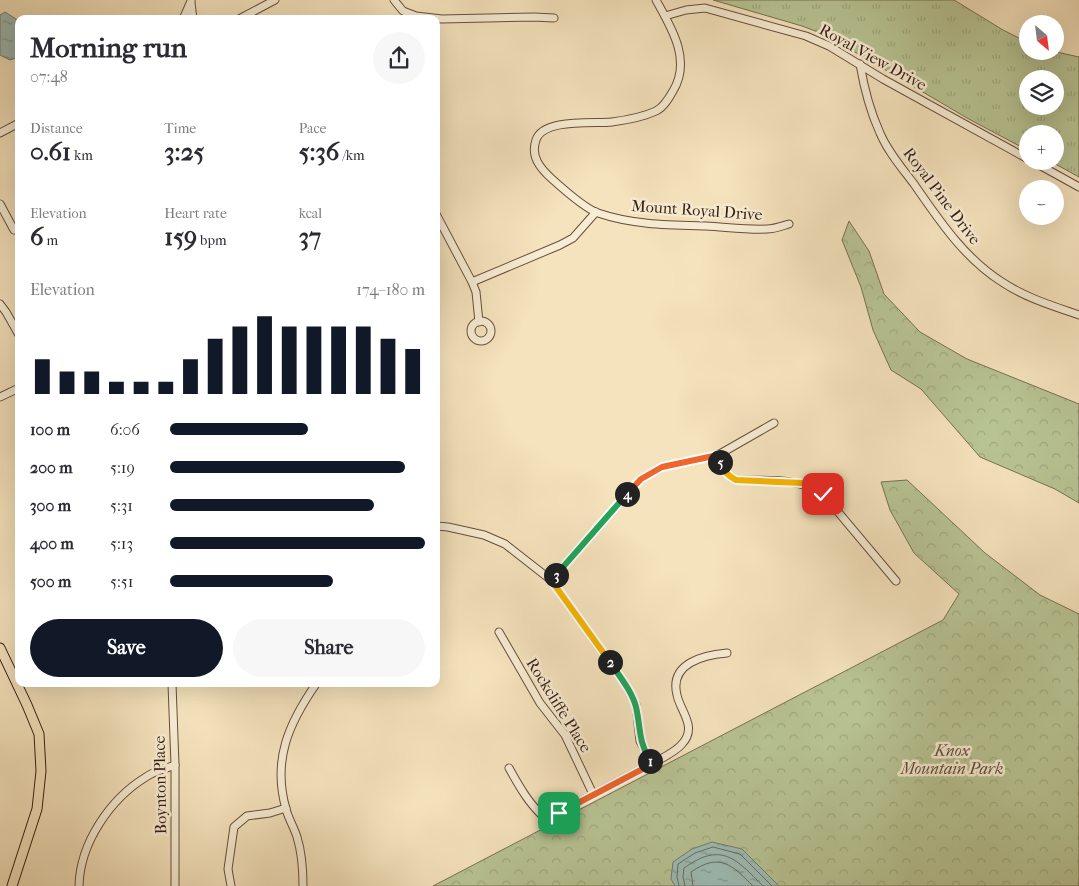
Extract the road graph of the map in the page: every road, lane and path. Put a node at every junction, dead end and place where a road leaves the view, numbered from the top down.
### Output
1 (276, 0) edge
2 (394, 0) edge
3 (656, 0) edge
4 (191, 1) edge
5 (185, 15) edge
6 (193, 15) edge
7 (247, 15) edge
8 (413, 15) edge
9 (665, 16) junction
10 (554, 18) dead end
11 (440, 20) edge
12 (860, 64) junction
13 (15, 126) edge
14 (0, 133) edge
15 (1019, 153) edge
16 (1048, 170) edge
17 (1079, 187) edge
18 (0, 204) edge
19 (596, 212) junction
20 (440, 222) edge
21 (789, 224) dead end
22 (14, 230) dead end
23 (472, 282) junction
24 (0, 304) edge
25 (1079, 315) edge
26 (479, 322) dead end
27 (15, 328) edge
28 (15, 390) edge
29 (0, 397) edge
30 (774, 422) dead end
31 (718, 455) junction
32 (440, 526) edge
33 (551, 580) junction
34 (896, 581) dead end
35 (499, 632) dead end
36 (0, 648) edge
37 (727, 653) dead end
38 (15, 680) edge
39 (18, 687) edge
40 (172, 687) edge
41 (314, 687) edge
42 (652, 764) junction
43 (174, 765) junction
44 (509, 768) dead end
45 (593, 794) junction
46 (286, 808) junction
47 (12, 886) edge
48 (80, 886) edge
49 (176, 886) edge
50 (231, 886) edge
51 (302, 886) edge

1 - 7 street
2 - 8 street
3 - 9 street, Mount Royal Drive
4 - 5 street
4 - 6 street
9 - 12 street, Royal View Drive
9 - 19 street, Mount Royal Drive
10 - 11 street
12 - 15 street, Royal View Drive
12 - 25 street, Royal Pine Drive
13 - 14 street
16 - 17 street
18 - 22 street
19 - 21 street, Mount Royal Drive
19 - 23 street
20 - 23 street
23 - 26 street
24 - 27 street
28 - 29 street
30 - 31 street
31 - 33 street
31 - 34 street
32 - 33 street
33 - 42 street
35 - 45 street, Rockcliffe Place
36 - 38 main road
37 - 42 street
39 - 47 main road
40 - 43 street, Boynton Place
41 - 46 street
42 - 45 street
43 - 48 street
43 - 49 street, Boynton Place
44 - 45 street
46 - 50 street
46 - 51 street

